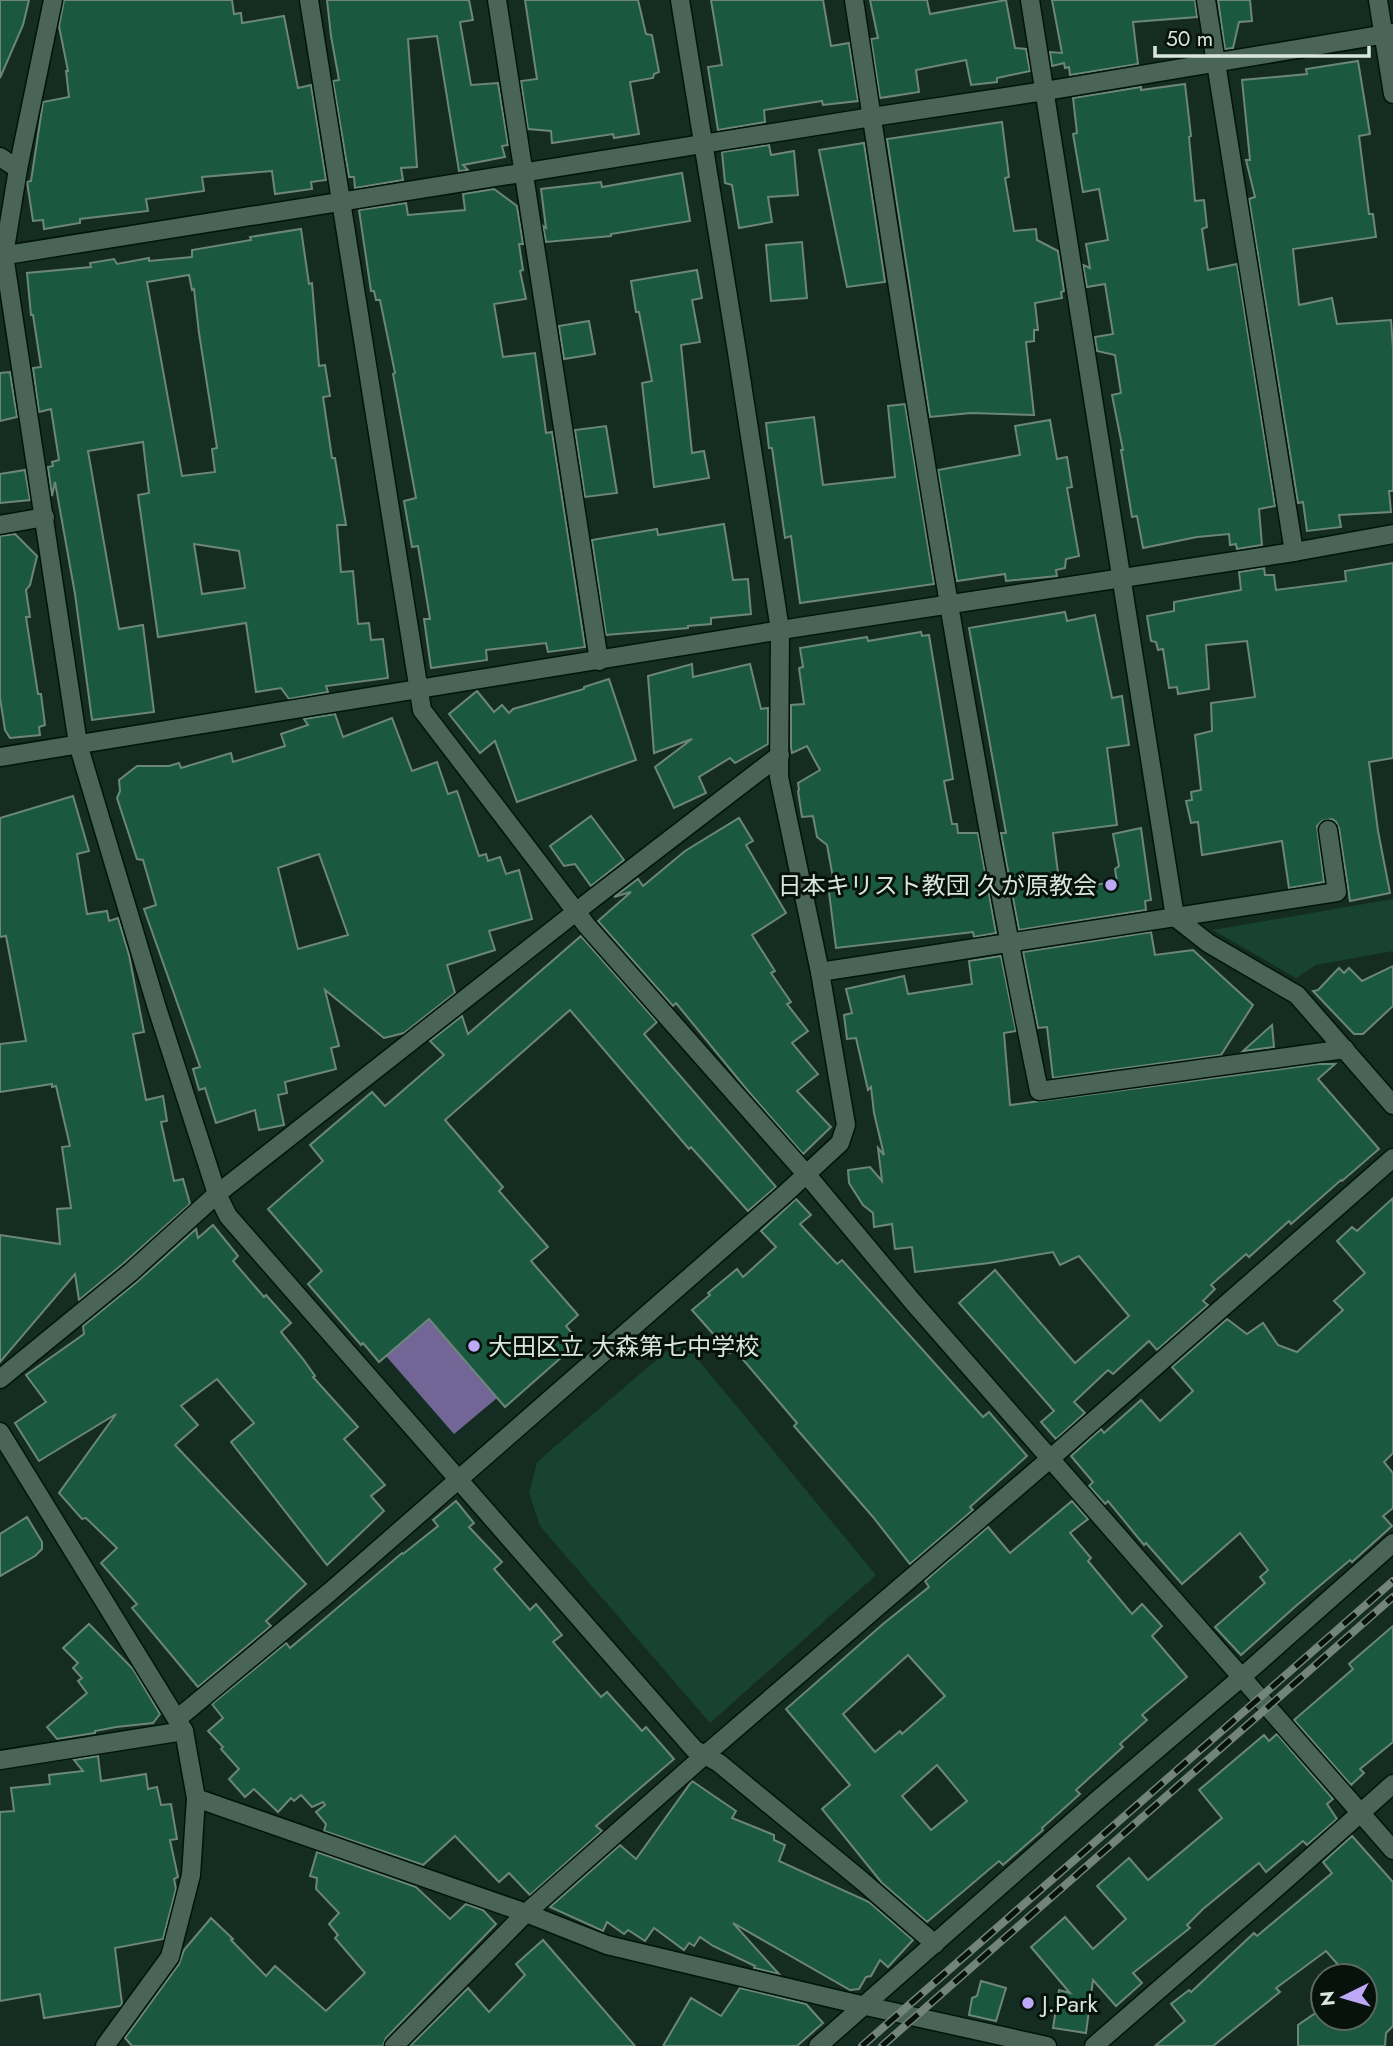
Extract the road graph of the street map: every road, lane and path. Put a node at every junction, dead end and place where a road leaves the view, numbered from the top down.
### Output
1 (53, 0) edge
2 (309, 0) edge
3 (498, 0) edge
4 (680, 0) edge
5 (854, 0) edge
6 (1030, 0) edge
7 (1206, 0) edge
8 (1378, 0) edge
9 (1388, 34) edge
10 (1216, 61) junction
11 (1045, 91) junction
12 (1393, 94) edge
13 (872, 117) junction
14 (704, 145) junction
15 (0, 157) edge
16 (18, 169) junction
17 (523, 173) junction
18 (340, 203) junction
19 (2, 256) edge
20 (45, 517) junction
21 (0, 525) edge
22 (1393, 534) edge
23 (1294, 552) junction
24 (1121, 577) junction
25 (948, 604) junction
26 (780, 630) junction
27 (599, 661) junction
28 (418, 690) junction
29 (78, 744) junction
30 (780, 755) junction
31 (0, 757) edge
32 (1328, 830) dead end
33 (575, 912) junction
34 (1175, 918) junction
35 (1009, 943) junction
36 (820, 972) junction
37 (1345, 1049) junction
38 (1393, 1105) edge
39 (1393, 1158) edge
40 (807, 1174) junction
41 (217, 1194) junction
42 (0, 1379) edge
43 (0, 1432) edge
44 (1051, 1458) junction
45 (458, 1479) junction
46 (1393, 1543) edge
47 (1242, 1676) junction
48 (181, 1725) junction
49 (706, 1754) junction
50 (0, 1760) edge
51 (1393, 1784) edge
52 (196, 1798) junction
53 (1360, 1812) junction
54 (1393, 1850) edge
55 (526, 1913) junction
56 (935, 1944) junction
57 (864, 2006) junction
58 (105, 2046) edge
59 (394, 2046) edge
60 (818, 2046) edge
61 (1047, 2046) edge
62 (1094, 2046) edge

1 - 16 street
2 - 18 street
3 - 17 street
4 - 14 street
5 - 13 street
6 - 11 street
7 - 10 street
8 - 9 street
9 - 10 street
9 - 12 street
10 - 11 street
10 - 23 street
11 - 13 street
11 - 24 street
13 - 14 street
13 - 25 street
14 - 17 street
14 - 26 street
15 - 16 street
16 - 19 street
17 - 18 street
17 - 27 street
18 - 19 street
18 - 28 street
19 - 20 street
20 - 21 street
20 - 29 street
22 - 23 street
23 - 24 street
24 - 25 street
24 - 34 street
25 - 26 street
25 - 35 street
26 - 27 street
26 - 30 street
27 - 28 street
28 - 29 street
28 - 33 street
29 - 31 street
29 - 41 street
30 - 33 street
30 - 36 street
32 - 34 street
33 - 40 street
33 - 41 street
34 - 35 street
34 - 37 street
35 - 36 street
35 - 37 street
36 - 40 street
37 - 38 street
39 - 44 street
40 - 44 street
40 - 45 street
41 - 42 street
41 - 45 street
43 - 48 street
44 - 47 street
44 - 49 street
45 - 48 street
45 - 49 street
46 - 47 street
47 - 53 street
47 - 56 street
48 - 50 street
48 - 52 street
49 - 55 street
49 - 56 street
51 - 53 street
52 - 55 street
52 - 58 street
53 - 54 street
53 - 62 street
55 - 57 street
55 - 59 street
56 - 57 street
57 - 60 street
57 - 61 street

